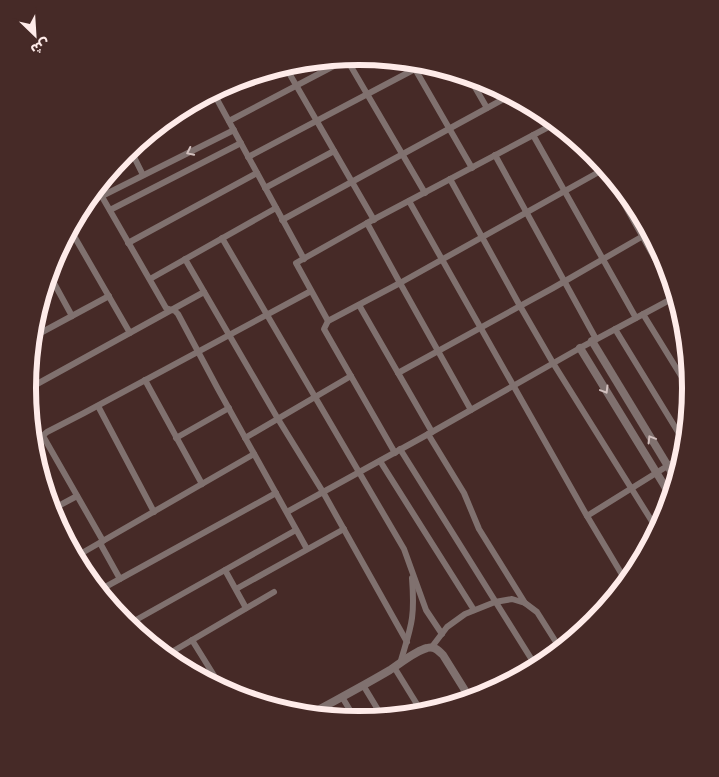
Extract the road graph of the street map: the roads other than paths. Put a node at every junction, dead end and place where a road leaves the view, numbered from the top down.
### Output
1 (351, 65) edge
2 (331, 67) edge
3 (414, 70) edge
4 (416, 70) edge
5 (289, 73) edge
6 (296, 86) junction
7 (475, 87) edge
8 (368, 94) junction
9 (217, 99) edge
10 (503, 99) edge
11 (487, 108) junction
12 (229, 121) junction
13 (317, 121) junction
14 (549, 127) edge
15 (449, 128) junction
16 (234, 130) junction
17 (532, 136) junction
18 (240, 143) junction
19 (334, 151) junction
20 (402, 154) junction
21 (495, 155) junction
22 (134, 157) edge
23 (248, 157) junction
24 (472, 168) junction
25 (599, 171) edge
26 (257, 174) junction
27 (144, 175) junction
28 (450, 179) junction
29 (352, 182) junction
30 (265, 188) junction
31 (564, 191) junction
32 (424, 193) junction
33 (102, 196) joint
34 (408, 201) junction
35 (625, 205) edge
36 (276, 208) junction
37 (110, 210) junction
38 (526, 212) junction
39 (282, 220) junction
40 (370, 222) junction
41 (642, 236) junction
42 (75, 237) edge
43 (482, 237) junction
44 (222, 238) junction
45 (128, 243) junction
46 (185, 259) junction
47 (304, 259) junction
48 (603, 259) junction
49 (441, 260) junction
50 (661, 271) edge
51 (150, 279) junction
52 (564, 281) junction
53 (54, 283) edge
54 (400, 283) junction
55 (311, 291) junction
56 (204, 292) junction
57 (109, 296) junction
58 (670, 299) edge
59 (359, 305) junction
60 (520, 306) junction
61 (173, 310) junction
62 (643, 314) junction
63 (267, 315) junction
64 (72, 316) junction
65 (636, 318) junction
66 (328, 321) junction
67 (480, 328) junction
68 (615, 329) junction
69 (41, 333) edge
70 (130, 333) junction
71 (229, 335) junction
72 (594, 340) junction
73 (580, 348) junction
74 (438, 351) junction
75 (198, 352) junction
76 (553, 363) junction
77 (398, 373) junction
78 (351, 376) junction
79 (683, 378) edge
80 (145, 380) junction
81 (36, 385) edge
82 (513, 386) junction
83 (315, 397) junction
84 (98, 406) junction
85 (228, 408) junction
86 (471, 410) junction
87 (278, 419) junction
88 (430, 433) junction
89 (680, 434) edge
90 (43, 436) junction
91 (40, 438) edge
92 (176, 438) junction
93 (245, 438) junction
94 (398, 451) junction
95 (254, 454) junction
96 (380, 460) junction
97 (675, 461) edge
98 (667, 466) junction
99 (359, 472) junction
100 (656, 473) junction
101 (672, 473) edge
102 (202, 484) junction
103 (631, 488) junction
104 (667, 490) edge
105 (323, 492) junction
106 (276, 493) junction
107 (77, 496) junction
108 (59, 506) edge
109 (154, 512) junction
110 (286, 512) junction
111 (587, 516) junction
112 (653, 523) edge
113 (344, 529) junction
114 (296, 530) junction
115 (101, 542) junction
116 (307, 549) junction
117 (82, 553) edge
118 (225, 570) junction
119 (412, 571) junction
120 (623, 576) edge
121 (120, 580) junction
122 (105, 588) edge
123 (236, 589) junction
124 (274, 592) dead end
125 (495, 602) junction
126 (525, 603) junction
127 (246, 608) junction
128 (474, 610) junction
129 (135, 621) edge
130 (442, 634) junction
131 (192, 640) junction
132 (407, 642) junction
133 (557, 644) edge
134 (431, 648) junction
135 (172, 652) edge
136 (533, 661) edge
137 (397, 666) junction
138 (214, 676) edge
139 (363, 686) junction
140 (467, 693) edge
141 (342, 697) junction
142 (419, 707) edge
143 (321, 709) edge
144 (379, 711) edge
145 (351, 712) edge

1 - 8 street
2 - 6 street
3 - 8 street
4 - 15 street
5 - 6 street
6 - 12 street
6 - 13 street
7 - 11 street
8 - 13 street
8 - 20 street
9 - 12 street
10 - 11 street
11 - 15 street
12 - 16 street
13 - 19 street
13 - 23 street
14 - 17 street
15 - 20 street
15 - 24 street
16 - 18 street
16 -> 27 street
17 - 21 street
17 - 31 street
18 - 23 street
18 - 37 street
19 - 29 street
19 - 30 street
20 - 29 street
20 - 32 street
21 - 24 street
21 - 38 street
22 - 27 street
23 - 26 street
24 - 28 street
25 - 31 street
26 - 30 street
26 - 45 street
27 - 33 street
28 - 32 street
28 - 43 street
29 - 39 street
29 - 40 street
30 - 36 street
31 - 38 street
31 - 48 street
32 - 34 street
33 - 37 street
34 - 40 street
34 - 49 street
35 - 41 street
36 - 39 street
36 - 44 street
37 - 45 street
38 - 43 street
38 - 52 street
39 - 47 street
40 - 47 street
40 - 54 street
41 - 48 street
41 - 50 street
42 - 57 street
43 - 49 street
43 - 60 street
44 - 46 street
44 - 63 street
45 - 51 street
46 - 51 street
46 - 56 street
47 - 55 street
48 - 52 street
48 - 65 street
49 - 54 street
49 - 67 street
51 - 61 street
52 - 60 street
52 - 72 street
53 - 64 street
54 - 59 street
54 - 74 street
55 - 63 street
55 - 66 street
56 - 61 street
56 - 71 street
57 - 64 street
57 - 70 street
58 - 62 street
59 - 66 street
59 - 77 street
60 - 67 street
60 - 76 street
61 - 70 street
61 - 75 street
62 - 65 street
62 - 79 street
63 - 71 street
63 - 83 street
64 - 69 street
65 - 68 street
66 - 78 street
67 - 74 street
67 - 82 street
68 - 72 street
68 - 89 street
70 - 81 street
71 - 75 street
71 - 87 street
72 - 73 street
98 -> 72 street
73 - 76 street
73 -> 100 street
74 - 77 street
74 - 86 street
75 - 80 street
75 - 85 street
76 - 82 street
76 - 103 street
77 - 88 street
78 - 83 street
78 - 94 street
80 - 84 street
80 - 92 street
82 - 86 street
82 - 111 street
83 - 87 street
83 - 99 street
84 - 90 street
84 - 109 street
85 - 92 street
85 - 93 street
86 - 88 street
87 - 93 street
87 - 105 street
88 - 94 street
88 - 126 street
90 - 91 street
90 - 107 street
92 - 102 street
93 - 95 street
94 - 96 street
94 - 125 street
95 - 102 street
95 - 106 street
96 - 99 street
96 - 128 street
97 - 98 street
98 - 100 street
98 - 101 street
99 - 105 street
99 - 119 street
100 - 103 street
100 - 104 street
102 - 109 street
103 - 111 street
103 - 112 street
105 - 110 street
105 - 113 street
106 - 110 street
106 - 121 street
107 - 108 street
107 - 115 street
109 - 115 street
110 - 114 street
111 - 120 street
113 - 116 street
113 - 132 street
114 - 116 street
114 - 118 street
115 - 117 street
115 - 121 street
116 - 123 street
118 - 123 street
118 - 129 street
119 - 130 street
119 - 132 street
121 - 122 street
123 - 127 street
124 - 127 street
125 - 126 street
125 - 128 street
125 - 136 street
126 - 133 street
127 - 131 street
128 - 130 street
130 - 134 street
131 - 135 street
131 - 138 street
132 - 137 street
134 - 137 street
134 - 140 street
137 - 139 street
137 - 142 street
139 - 141 street
139 - 144 street
141 - 143 street
141 - 145 street

